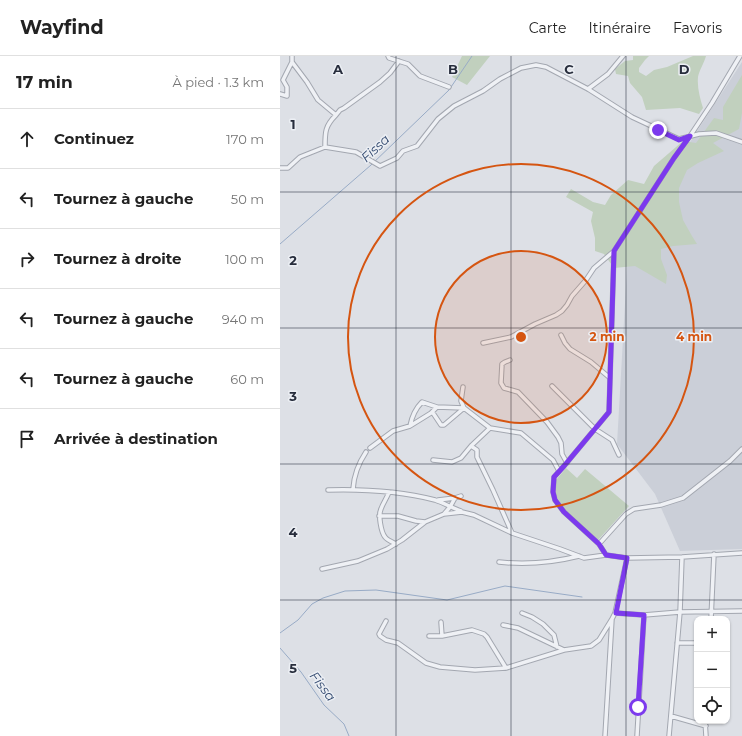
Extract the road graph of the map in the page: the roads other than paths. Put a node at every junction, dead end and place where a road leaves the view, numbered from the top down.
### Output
1 (292, 56) edge
2 (388, 56) edge
3 (623, 56) edge
4 (740, 56) edge
5 (399, 61) junction
6 (292, 62) junction
7 (449, 87) dead end
8 (588, 89) junction
9 (280, 94) edge
10 (336, 115) junction
11 (690, 136) junction
12 (742, 142) edge
13 (325, 147) junction
14 (280, 168) edge
15 (614, 251) junction
16 (561, 335) dead end
17 (483, 343) dead end
18 (510, 360) dead end
19 (610, 378) junction
20 (552, 386) dead end
21 (463, 387) dead end
22 (437, 406) junction
23 (464, 408) junction
24 (431, 413) junction
25 (410, 426) junction
26 (490, 428) junction
27 (596, 429) junction
28 (471, 446) junction
29 (370, 448) dead end
30 (742, 449) edge
31 (366, 452) dead end
32 (619, 455) dead end
33 (433, 460) dead end
34 (567, 463) junction
35 (559, 471) junction
36 (352, 489) junction
37 (328, 490) dead end
38 (389, 492) junction
39 (461, 496) dead end
40 (455, 498) junction
41 (436, 501) junction
42 (450, 507) junction
43 (462, 512) junction
44 (444, 514) junction
45 (379, 516) junction
46 (425, 522) junction
47 (512, 533) junction
48 (396, 544) junction
49 (599, 544) junction
50 (742, 553) edge
51 (714, 554) junction
52 (606, 555) junction
53 (580, 556) junction
54 (682, 557) junction
55 (627, 558) junction
56 (499, 562) dead end
57 (322, 569) dead end
58 (742, 611) edge
59 (680, 612) junction
60 (711, 612) junction
61 (522, 613) dead end
62 (616, 613) junction
63 (644, 615) junction
64 (711, 616) edge
65 (612, 620) junction
66 (386, 621) dead end
67 (441, 622) dead end
68 (503, 625) dead end
69 (429, 636) dead end
70 (442, 636) junction
71 (677, 643) junction
72 (694, 643) edge
73 (557, 647) junction
74 (564, 650) junction
75 (506, 668) junction
76 (671, 716) junction
77 (706, 726) joint
78 (708, 735) edge
79 (605, 736) edge
80 (637, 736) edge
81 (669, 736) edge

1 - 6 street
2 - 5 street
3 - 8 street
4 - 11 street
5 - 7 street
5 - 10 street
6 - 9 street
6 - 10 street
8 - 11 street
8 - 13 street
10 - 13 street
11 - 12 street
11 - 15 street
13 - 14 street
15 - 17 street
15 - 19 street
16 - 19 street
18 - 34 street
19 - 27 street
20 - 27 street
21 - 23 street
22 - 23 street
22 - 24 street
22 - 25 street
23 - 24 street
23 - 26 street
24 - 25 street
25 - 29 street
26 - 28 street
26 - 35 street
27 - 32 street
27 - 34 street
28 - 33 street
28 - 47 street
30 - 49 street
31 - 36 street
34 - 35 street
35 - 49 street
36 - 37 street
36 - 38 street
38 - 41 street
38 - 45 street
39 - 40 street
40 - 41 street
40 - 42 street
41 - 42 street
42 - 43 street
42 - 44 street
43 - 44 street
43 - 47 street
44 - 46 street
45 - 46 street
45 - 48 street
46 - 48 street
47 - 53 street
48 - 57 street
49 - 52 street
50 - 51 street
51 - 54 street
51 - 60 street
52 - 53 street
52 - 55 street
53 - 56 street
54 - 55 street
54 - 59 street
55 - 62 street
58 - 60 street
59 - 60 street
59 - 63 street
59 - 71 street
60 - 64 street
61 - 73 street
62 - 63 street
62 - 65 street
63 - 80 street
65 - 74 street
65 - 79 street
66 - 75 street
67 - 70 street
68 - 73 street
69 - 70 street
70 - 75 street
71 - 72 street
71 - 76 street
73 - 74 street
74 - 75 street
76 - 77 street
76 - 81 street
77 - 78 street

